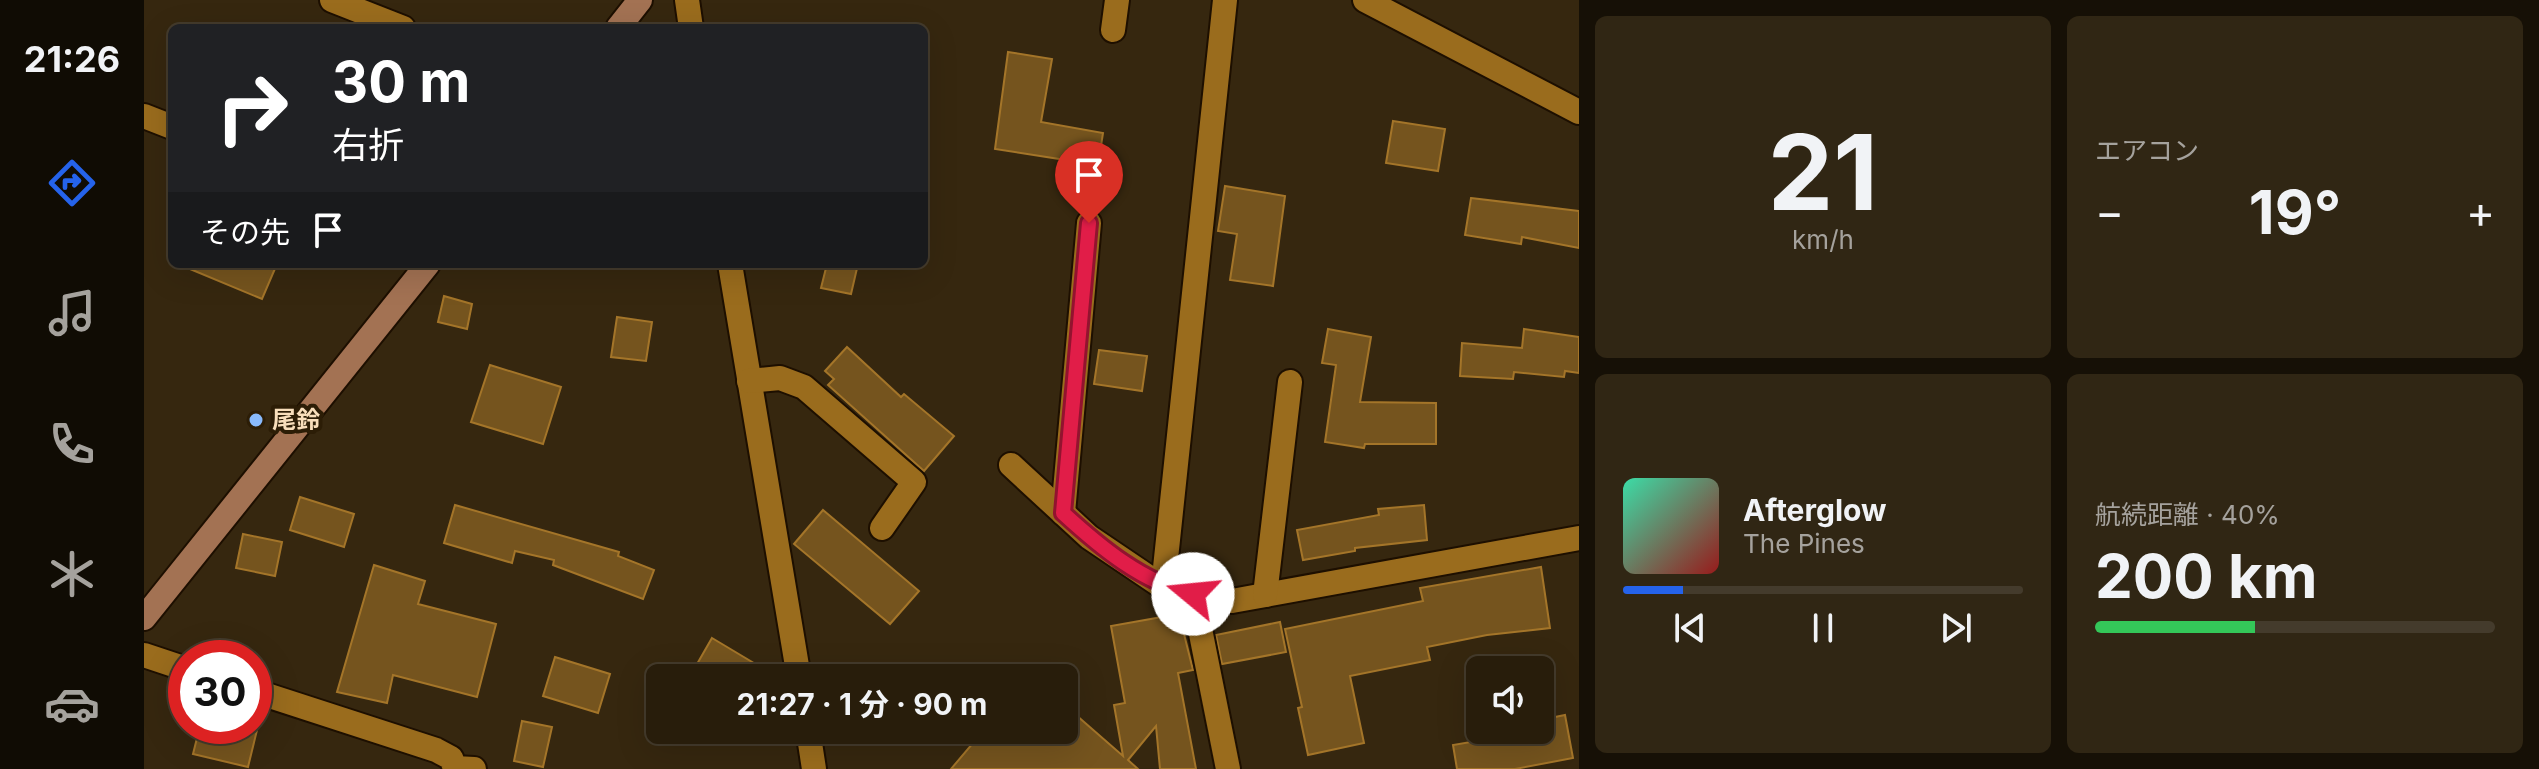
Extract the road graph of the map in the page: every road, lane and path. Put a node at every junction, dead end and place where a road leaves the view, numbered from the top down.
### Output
1 (332, 0) edge
2 (640, 0) edge
3 (687, 0) edge
4 (1117, 0) edge
5 (1225, 0) edge
6 (1365, 0) edge
7 (393, 24) edge
8 (621, 24) edge
9 (690, 24) edge
10 (1113, 30) dead end
11 (1579, 112) edge
12 (144, 116) edge
13 (168, 125) edge
14 (1089, 223) dead end
15 (425, 268) edge
16 (731, 268) edge
17 (757, 380) junction
18 (1290, 382) dead end
19 (1011, 465) dead end
20 (1063, 513) junction
21 (882, 528) dead end
22 (1579, 538) edge
23 (1163, 587) junction
24 (1193, 594) junction
25 (1265, 595) junction
26 (144, 618) edge
27 (144, 655) edge
28 (168, 663) edge
29 (797, 664) edge
30 (272, 697) edge
31 (810, 744) edge
32 (455, 768) edge
33 (474, 769) edge
34 (814, 769) edge
35 (1228, 769) edge

1 - 7 street
2 - 8 street
3 - 9 street
4 - 10 street
5 - 23 street
6 - 11 street
12 - 13 street
14 - 20 street
15 - 26 street
16 - 17 street
17 - 21 street
17 - 29 street
18 - 25 street
19 - 20 street
20 - 23 street
22 - 25 street
23 - 24 street
24 - 25 street
24 - 35 street
27 - 28 street
30 - 32 street
31 - 34 street
32 - 33 street

